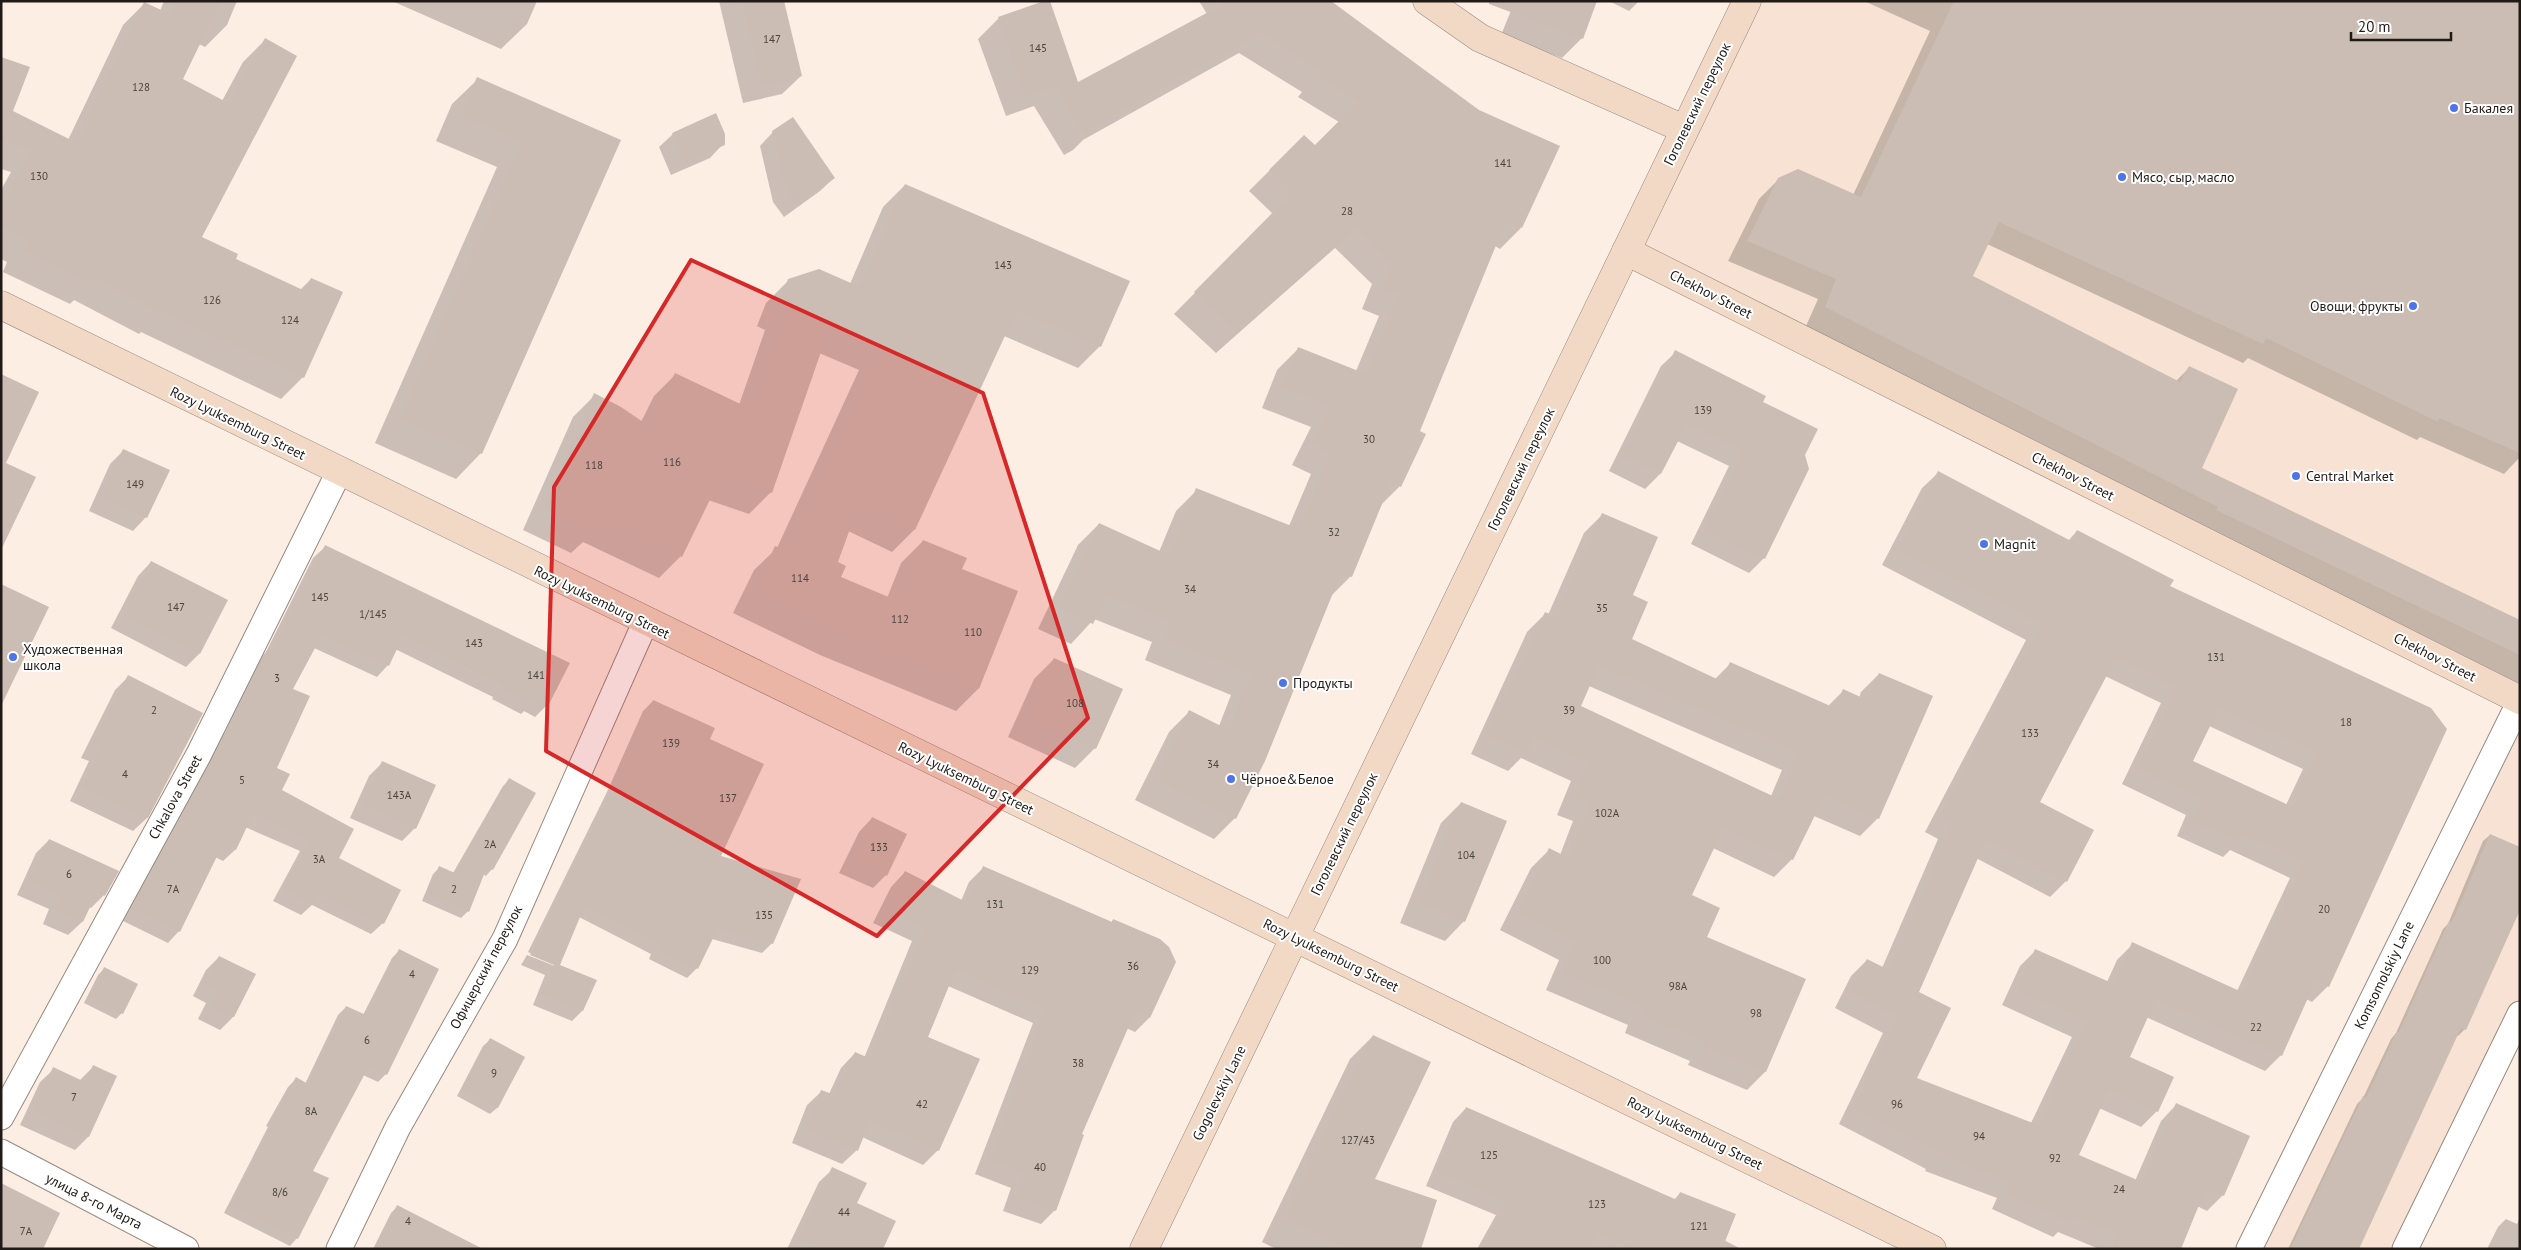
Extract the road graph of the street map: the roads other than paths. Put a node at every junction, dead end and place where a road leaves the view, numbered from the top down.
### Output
1 (1427, 1) edge
2 (1747, 1) edge
3 (1684, 129) junction
4 (1626, 251) junction
5 (1, 306) edge
6 (338, 472) junction
7 (645, 623) junction
8 (2520, 701) edge
9 (1295, 937) junction
10 (2520, 1014) edge
11 (1, 1117) edge
12 (1, 1152) edge
13 (186, 1249) edge
14 (339, 1249) edge
15 (1144, 1249) edge
16 (1932, 1249) edge
17 (2249, 1249) edge
18 (2405, 1249) edge

1 - 3 main road
2 - 3 main road, Гоголевский переулок
3 - 4 main road, Гоголевский переулок
4 - 8 main road, Chekhov Street
4 - 9 main road, Гоголевский переулок
5 - 6 main road, Rozy Lyuksemburg Street
6 - 7 main road, Rozy Lyuksemburg Street
6 - 11 street, Chkalova Street
7 - 9 main road, Rozy Lyuksemburg Street
7 - 14 street, Офицерский переулок
8 - 17 street, Komsomolskiy Lane
9 - 15 main road, Gogolevskiy Lane
9 - 16 main road, Rozy Lyuksemburg Street
10 - 18 street
12 - 13 street, улица 8-го Марта

